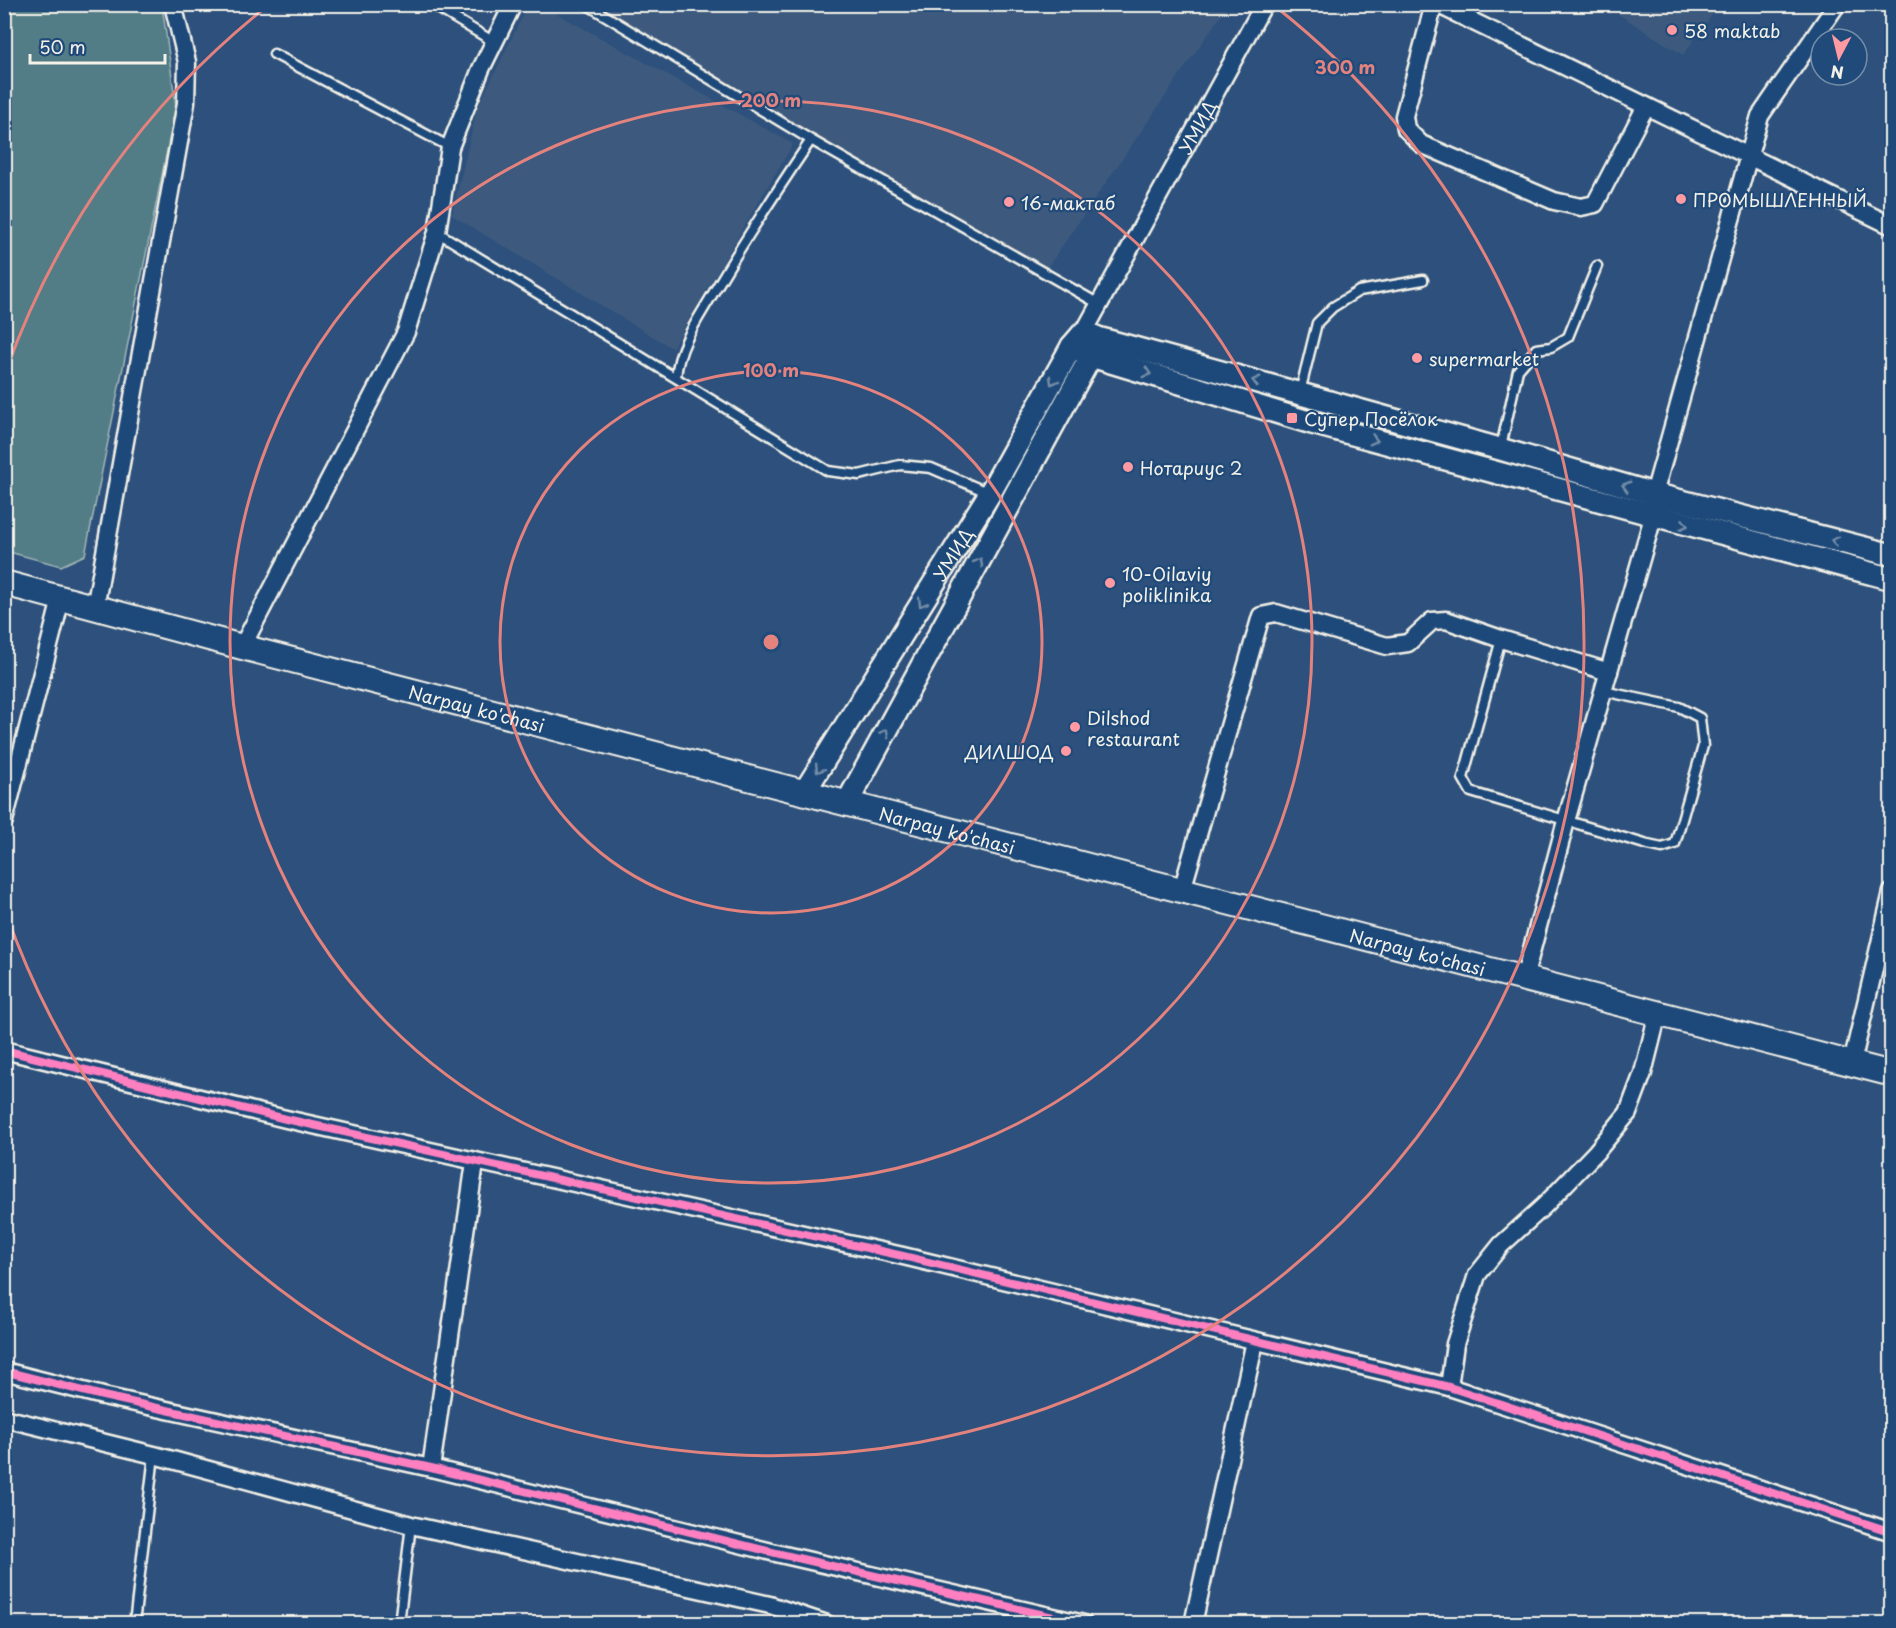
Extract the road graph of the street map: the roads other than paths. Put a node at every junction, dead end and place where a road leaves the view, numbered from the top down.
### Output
1 (173, 4) edge
2 (431, 4) edge
3 (513, 4) edge
4 (586, 4) edge
5 (1264, 4) edge
6 (1436, 4) edge
7 (1838, 4) edge
8 (495, 42) junction
9 (274, 54) dead end
10 (1646, 106) junction
11 (811, 140) junction
12 (450, 147) junction
13 (1748, 156) junction
14 (1892, 226) edge
15 (436, 232) junction
16 (1597, 266) dead end
17 (1423, 280) dead end
18 (1097, 308) junction
19 (1086, 343) junction
20 (676, 377) junction
21 (1299, 393) junction
22 (1500, 449) junction
23 (990, 493) junction
24 (1654, 494) junction
25 (1653, 517) junction
26 (1892, 555) edge
27 (1892, 579) edge
28 (4, 583) edge
29 (62, 599) junction
30 (95, 608) junction
31 (1501, 639) junction
32 (242, 647) junction
33 (1609, 672) junction
34 (1604, 691) junction
35 (805, 791) junction
36 (848, 803) junction
37 (4, 821) edge
38 (1566, 821) junction
39 (1182, 890) junction
40 (1892, 892) edge
41 (1524, 979) junction
42 (1658, 1012) junction
43 (4, 1050) edge
44 (1852, 1063) junction
45 (1892, 1074) edge
46 (475, 1162) junction
47 (1256, 1341) junction
48 (4, 1371) edge
49 (1449, 1387) junction
50 (4, 1418) edge
51 (154, 1455) junction
52 (431, 1468) junction
53 (411, 1526) junction
54 (1892, 1532) edge
55 (134, 1623) edge
56 (399, 1623) edge
57 (827, 1623) edge
58 (1084, 1623) edge
59 (1193, 1623) edge

1 - 30 street
2 - 8 lane
3 - 8 street
4 - 11 lane
5 - 18 street, УМИД
6 - 10 street
6 - 10 street
7 - 13 street
8 - 12 street
9 - 12 lane
10 - 13 street
11 - 18 lane
11 - 20 lane
12 - 15 street
13 - 14 street
13 - 24 street
15 - 20 lane
15 - 32 street
16 - 22 lane
17 - 21 lane
18 - 19 street
21 -> 19 street
19 -> 23 street, УМИД
19 -> 25 street
36 -> 19 street, УМИД
20 - 23 lane
21 - 22 street
24 -> 22 street
23 -> 35 street, УМИД
24 - 25 street
26 -> 24 street
25 -> 27 street
25 - 33 street
28 - 29 main road, Narpay ko'chasi
29 - 30 main road, Narpay ko'chasi
29 - 37 street
30 - 32 main road, Narpay ko'chasi
31 - 33 street
31 - 38 lane
31 - 39 street
32 - 35 main road, Narpay ko'chasi
33 - 34 street
34 - 38 street
34 - 38 lane
35 - 36 main road, Narpay ko'chasi
36 - 39 main road, Narpay ko'chasi
38 - 41 street
39 - 41 main road, Narpay ko'chasi
40 - 44 street
41 - 42 main road, Narpay ko'chasi
42 - 44 main road, Narpay ko'chasi
42 - 49 street
43 - 46 street
44 - 45 main road, Narpay ko'chasi
46 - 47 street
46 - 52 street
47 - 49 street
47 - 59 street
48 - 52 street
49 - 54 street
50 - 51 street
51 - 53 street
51 - 55 lane
52 - 58 street
53 - 56 lane
53 - 57 street

